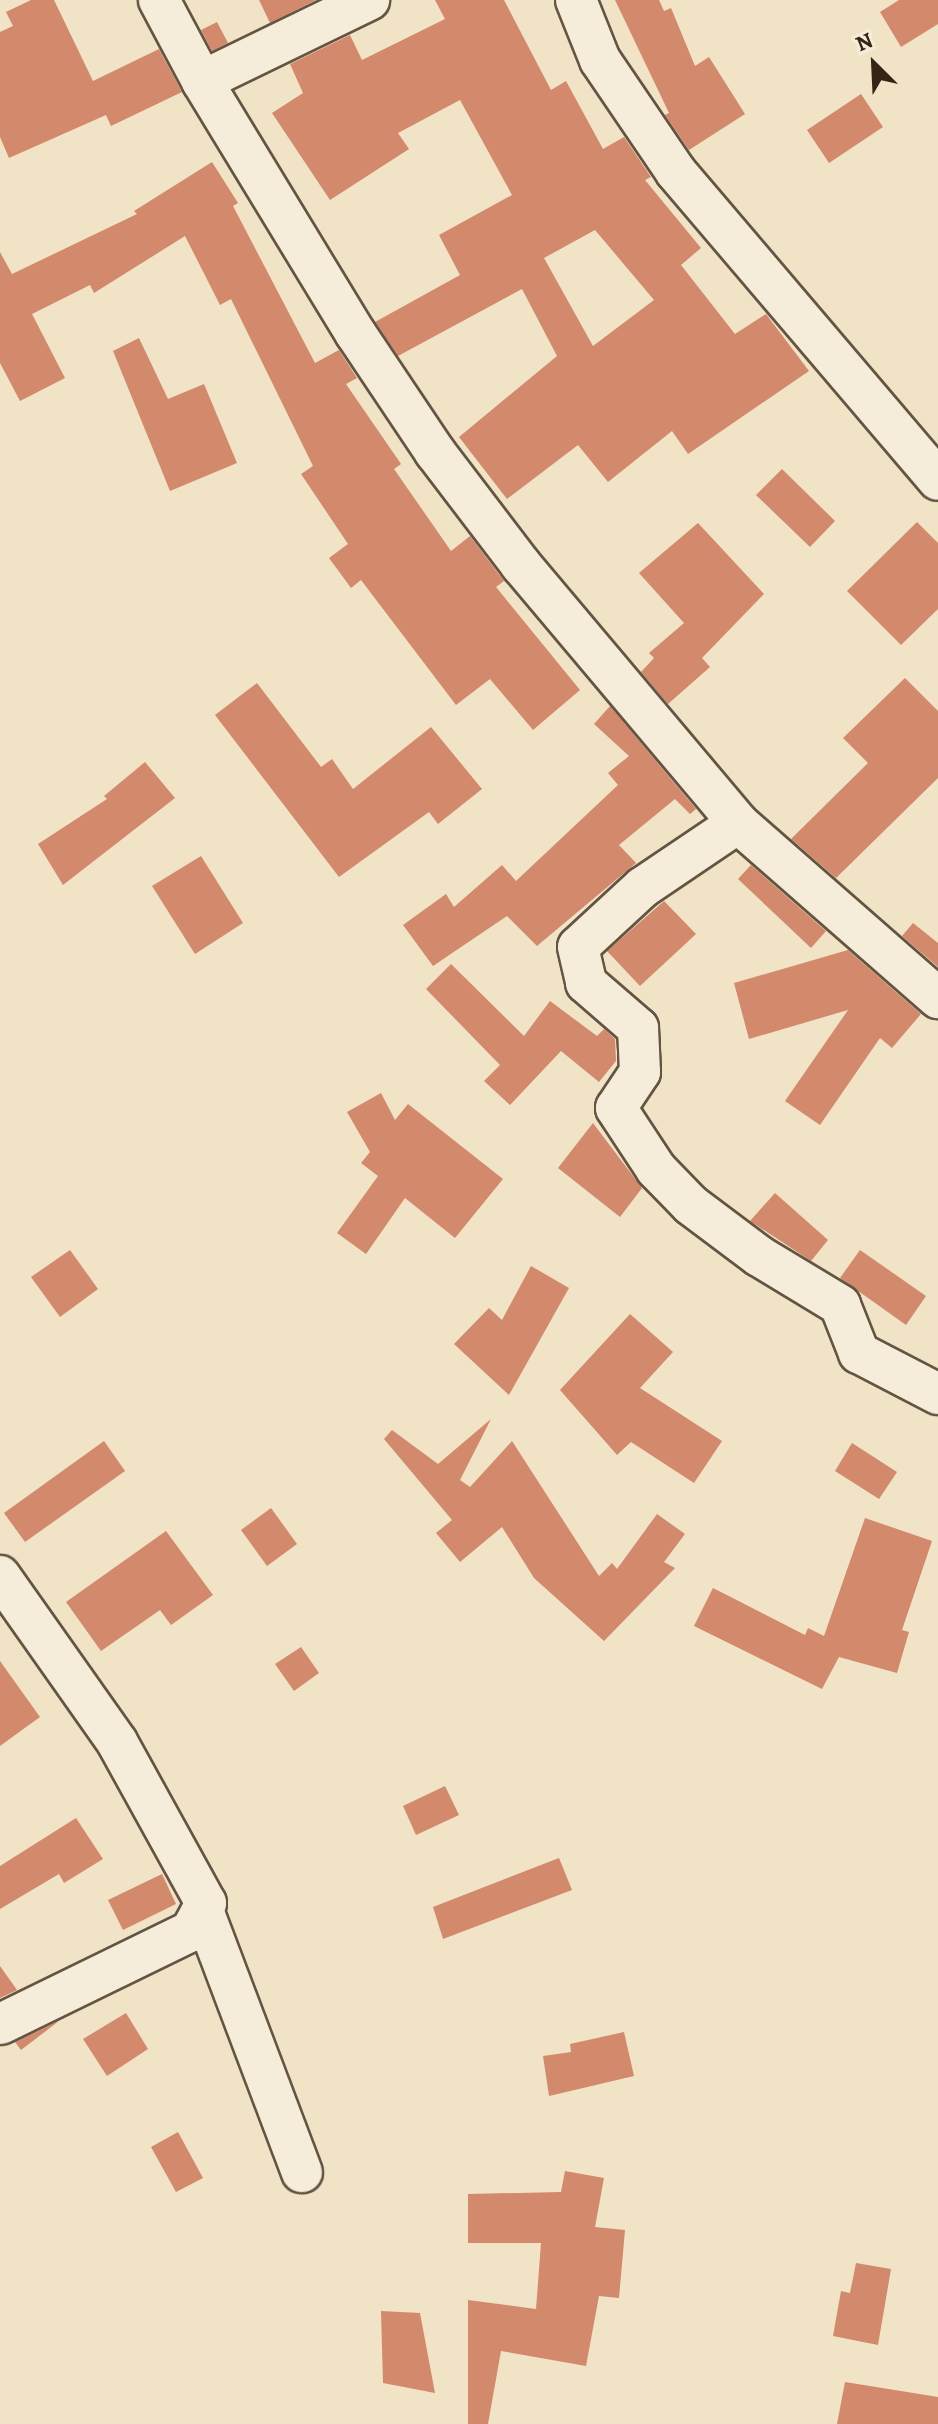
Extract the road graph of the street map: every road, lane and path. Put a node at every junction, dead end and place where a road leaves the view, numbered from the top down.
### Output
1 (159, 0) edge
2 (369, 0) edge
3 (576, 0) edge
4 (202, 81) junction
5 (938, 480) edge
6 (738, 823) junction
7 (938, 998) edge
8 (938, 1394) edge
9 (0, 1576) edge
10 (204, 1913) junction
11 (0, 2024) edge
12 (302, 2172) dead end

1 - 4 street
2 - 4 street
3 - 5 street
4 - 6 street
6 - 7 street
6 - 8 street
9 - 10 street
10 - 11 street
10 - 12 street

